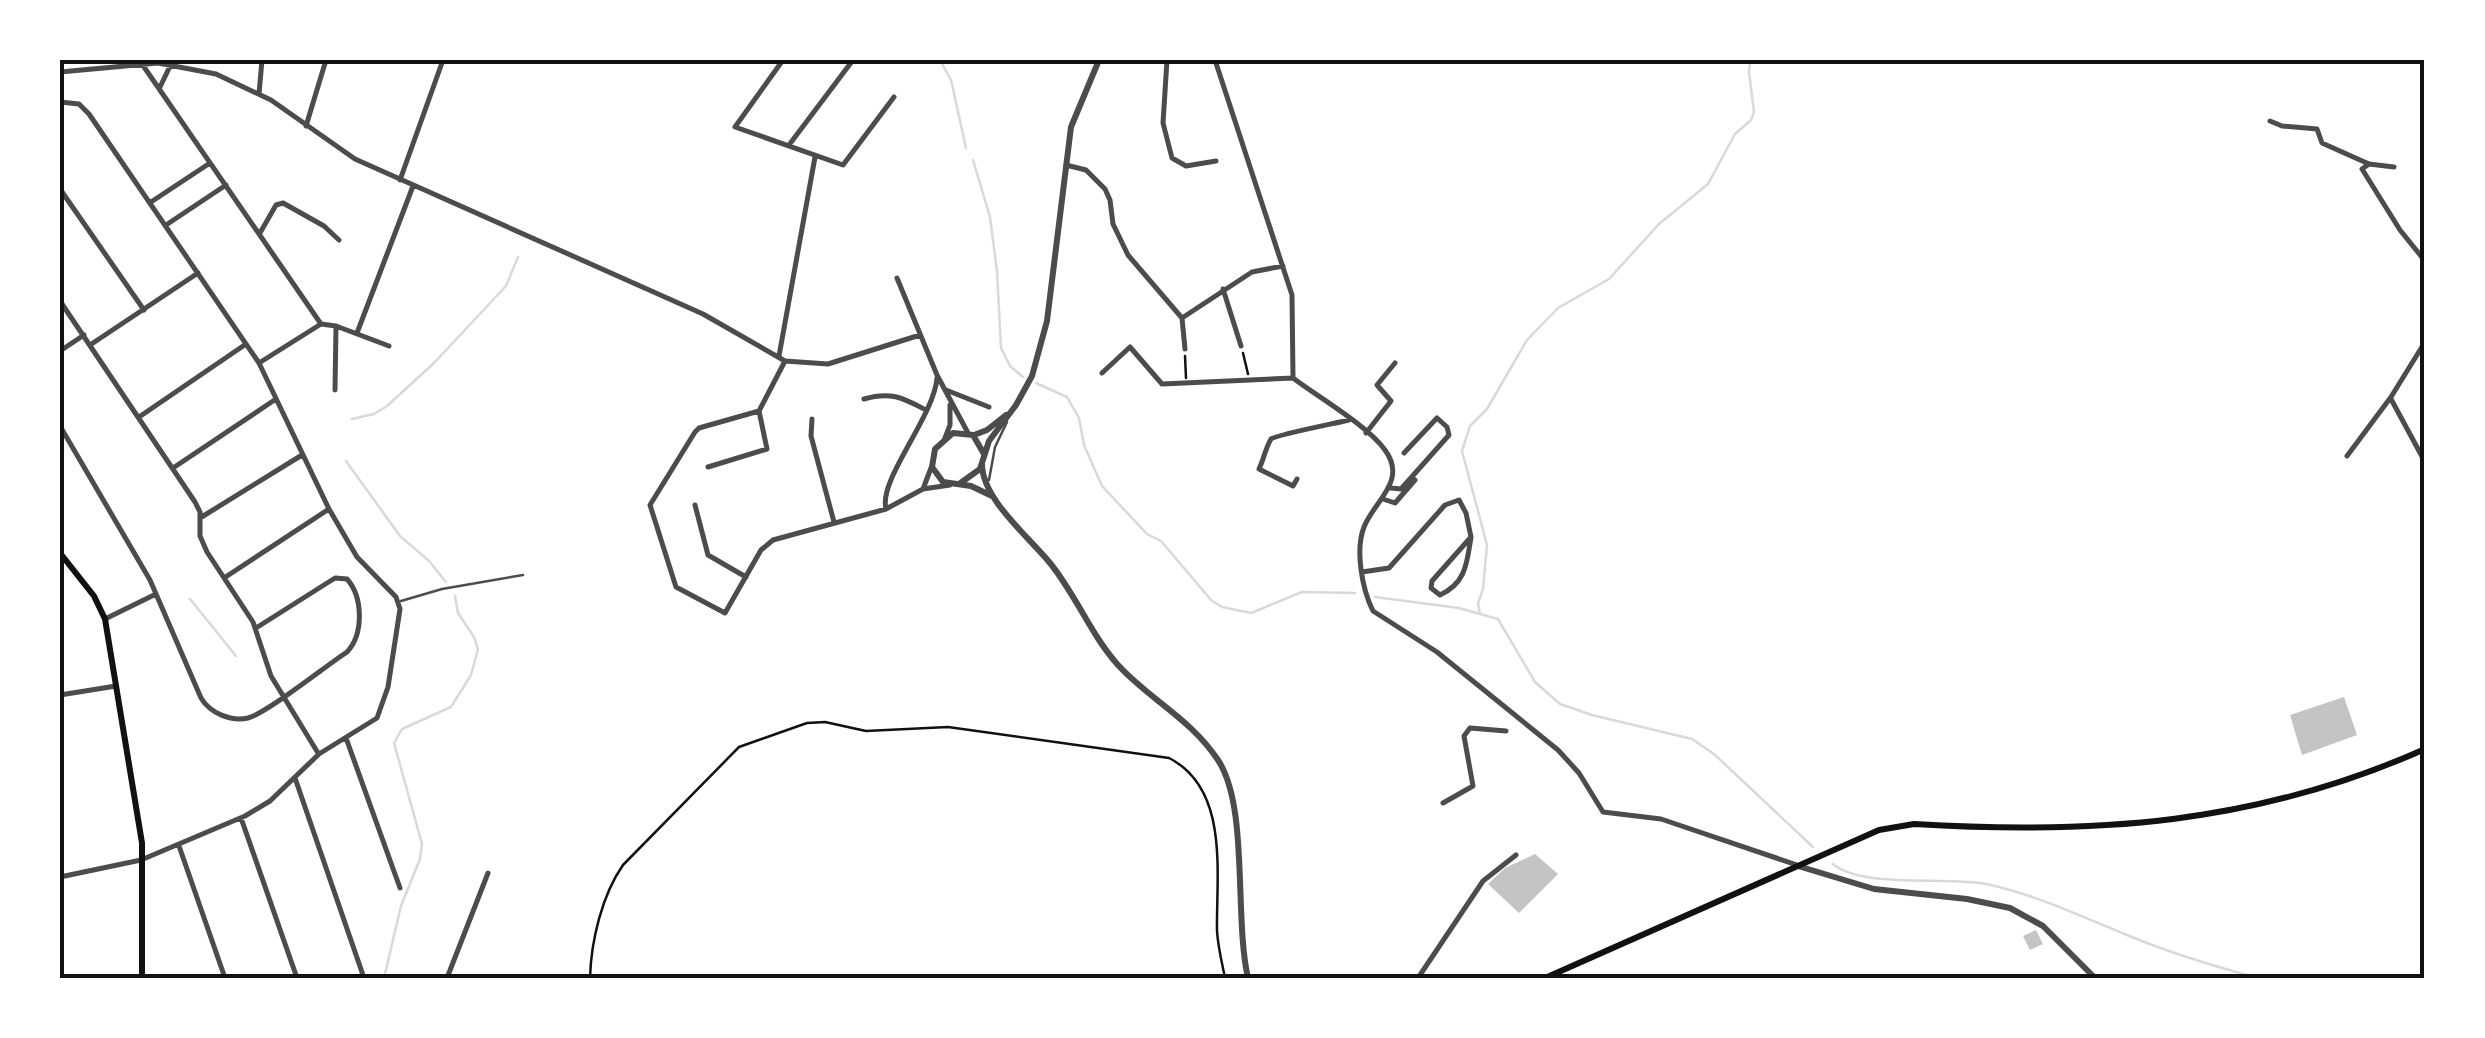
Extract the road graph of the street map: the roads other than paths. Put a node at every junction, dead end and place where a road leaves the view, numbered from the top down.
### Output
1 (262, 60) edge
2 (326, 60) edge
3 (443, 60) edge
4 (782, 60) edge
5 (853, 60) edge
6 (1099, 60) edge
7 (1168, 60) edge
8 (1216, 60) edge
9 (173, 62) edge
10 (142, 64) junction
11 (60, 72) edge
12 (160, 87) junction
13 (259, 94) junction
14 (894, 97) dead end
15 (60, 102) edge
16 (2270, 121) dead end
17 (306, 126) junction
18 (788, 144) junction
19 (816, 157) junction
20 (1216, 161) dead end
21 (210, 163) junction
22 (2369, 164) junction
23 (1066, 166) junction
24 (2394, 167) dead end
25 (400, 180) junction
26 (226, 185) junction
27 (413, 186) junction
28 (60, 189) edge
29 (151, 202) junction
30 (166, 226) junction
31 (260, 233) junction
32 (339, 240) dead end
33 (2425, 261) edge
34 (1283, 266) junction
35 (198, 273) junction
36 (897, 278) dead end
37 (1223, 289) junction
38 (60, 301) edge
39 (144, 310) junction
40 (1182, 318) junction
41 (322, 324) junction
42 (336, 326) junction
43 (357, 333) junction
44 (920, 335) junction
45 (84, 336) junction
46 (2425, 342) edge
47 (246, 344) junction
48 (90, 345) junction
49 (388, 346) dead end
50 (1242, 346) road end
51 (1185, 350) road end
52 (60, 351) edge
53 (782, 359) junction
54 (1395, 362) dead end
55 (260, 363) junction
56 (1102, 374) dead end
57 (937, 375) junction
58 (1293, 378) junction
59 (944, 389) junction
60 (335, 390) dead end
61 (2390, 397) junction
62 (276, 399) junction
63 (864, 399) dead end
64 (950, 402) junction
65 (989, 407) dead end
66 (926, 410) junction
67 (759, 411) junction
68 (1010, 412) junction
69 (139, 417) junction
70 (812, 420) dead end
71 (1349, 420) junction
72 (60, 426) edge
73 (1366, 433) junction
74 (971, 434) junction
75 (944, 438) junction
76 (1404, 453) dead end
77 (302, 456) junction
78 (2348, 456) dead end
79 (983, 460) junction
80 (2425, 462) edge
81 (932, 463) junction
82 (708, 467) dead end
83 (173, 468) junction
84 (1421, 468) junction
85 (1297, 479) dead end
86 (956, 484) junction
87 (1391, 488) junction
88 (923, 489) junction
89 (992, 496) junction
90 (1383, 499) junction
91 (695, 505) dead end
92 (329, 509) junction
93 (886, 509) junction
94 (200, 518) junction
95 (834, 522) junction
96 (1471, 537) junction
97 (60, 554) edge
98 (1362, 572) junction
99 (523, 575) dead end
100 (746, 577) junction
101 (224, 578) junction
102 (156, 594) junction
103 (400, 602) junction
104 (105, 619) junction
105 (256, 628) junction
106 (116, 686) junction
107 (60, 695) edge
108 (283, 696) junction
109 (1506, 731) dead end
110 (346, 738) junction
111 (2425, 749) edge
112 (319, 754) junction
113 (295, 777) junction
114 (1443, 803) dead end
115 (241, 818) junction
116 (180, 846) junction
117 (1516, 855) dead end
118 (143, 859) junction
119 (1798, 866) junction
120 (488, 873) dead end
121 (60, 877) edge
122 (400, 888) dead end
123 (142, 978) edge
124 (224, 978) edge
125 (297, 978) edge
126 (364, 978) edge
127 (447, 978) edge
128 (1248, 978) edge
129 (1418, 978) edge
130 (1545, 978) edge
131 (2095, 978) edge

1 - 13 street
2 - 17 street
3 - 25 street
4 - 18 street
5 - 18 street
6 - 23 street
7 - 20 street
8 - 34 street
9 - 10 street
9 - 12 street
9 - 13 street
10 - 11 street
10 - 12 street
12 - 21 street
13 - 17 street
14 - 19 street
15 - 29 street
16 - 22 street
17 - 25 street
18 - 19 street
19 - 53 street
21 - 26 street
21 - 29 street
22 - 24 street
22 - 33 street
23 - 40 street
23 - 68 street
25 - 27 street
26 - 30 street
26 - 31 street
27 - 43 street
27 - 53 street
28 - 39 street
29 - 30 street
30 - 35 street
31 - 32 street
31 - 41 street
34 - 37 street
34 - 58 street
35 - 39 street
35 - 47 street
36 - 44 street
37 - 40 street
37 - 50 street
38 - 45 street
39 - 48 street
40 - 51 street
41 - 42 street
41 - 55 street
42 - 43 street
42 - 60 street
43 - 49 street
44 - 53 street
44 - 57 street
45 - 48 street
45 - 52 street
46 - 61 street
47 - 55 street
47 - 69 street
48 - 69 street
53 - 67 street
54 - 73 street
55 - 62 street
56 - 58 street
57 - 59 street
57 - 66 street
58 - 71 street
59 - 64 street
59 - 65 street
61 - 78 street
61 - 80 street
62 - 77 street
62 - 83 street
63 - 66 street
64 - 74 street
64 - 75 street
66 - 93 street
67 - 82 street
67 - 100 street
68 - 74 street
68 - 79 street
68 - 89 lane
69 - 83 street
70 - 95 street
71 - 73 street
71 - 85 street
72 - 102 street
73 - 87 street
74 - 75 street
74 - 79 street
75 - 81 street
76 - 84 street
77 - 92 street
77 - 94 street
79 - 86 street
79 - 89 street
81 - 86 street
81 - 88 street
83 - 94 street
84 - 87 street
84 - 90 street
86 - 88 street
86 - 89 street
87 - 90 street
88 - 93 street
89 - 128 street
90 - 98 street
91 - 100 street
92 - 101 street
92 - 103 street
93 - 95 street
94 - 101 street
95 - 100 street
96 - 96 street
96 - 98 street
97 - 104 main road
98 - 119 street
99 - 103 lane
101 - 105 street
102 - 104 street
102 - 108 street
103 - 110 street
104 - 106 main road
105 - 108 street
105 - 108 street
106 - 107 street
106 - 118 main road
108 - 112 street
109 - 114 street
110 - 112 street
110 - 122 street
111 - 119 main road
112 - 113 street
113 - 115 street
113 - 126 street
115 - 116 street
115 - 125 street
116 - 118 street
116 - 124 street
117 - 129 street
118 - 121 street
118 - 123 main road
119 - 130 main road
119 - 131 street
120 - 127 street

